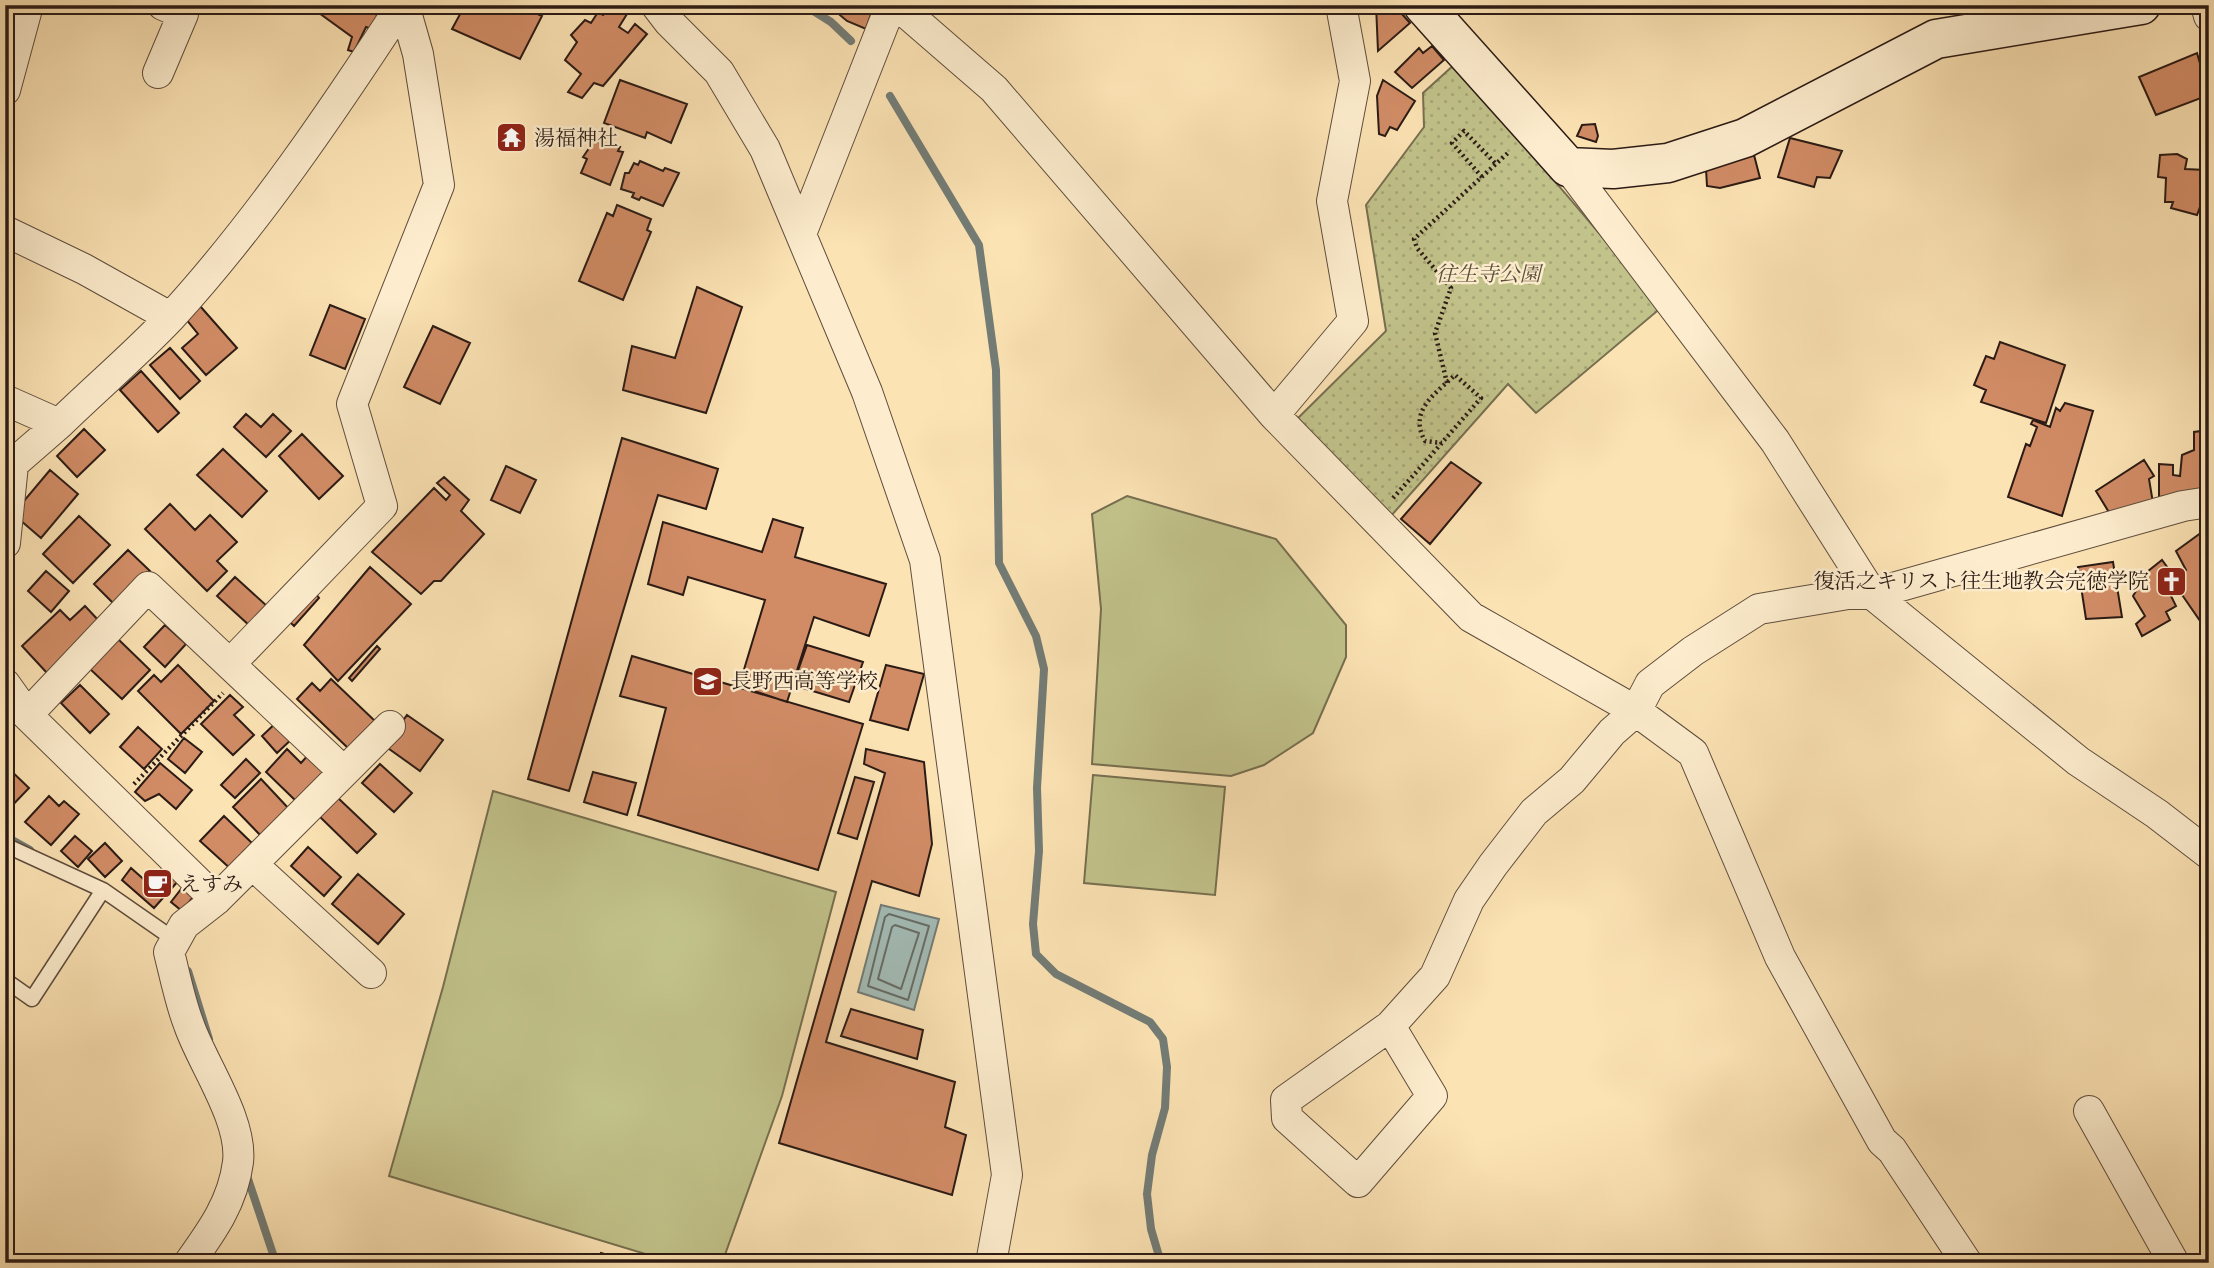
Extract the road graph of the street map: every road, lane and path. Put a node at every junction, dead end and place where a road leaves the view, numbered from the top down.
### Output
1 (28, 5) edge
2 (163, 5) edge
3 (403, 5) edge
4 (656, 5) edge
5 (891, 5) edge
6 (897, 5) edge
7 (1341, 5) edge
8 (1423, 5) edge
9 (2141, 5) edge
10 (2206, 5) edge
11 (2209, 16) edge
12 (158, 73) dead end
13 (5, 90) edge
14 (1533, 130) junction
15 (1496, 164) junction
16 (1568, 167) junction
17 (1482, 177) junction
18 (5, 231) edge
19 (801, 234) junction
20 (170, 317) junction
21 (1447, 383) junction
22 (5, 400) edge
23 (1275, 415) junction
24 (59, 424) junction
25 (1442, 443) junction
26 (9, 468) edge
27 (2209, 502) edge
28 (1373, 519) junction
29 (5, 543) edge
30 (1872, 594) junction
31 (235, 670) junction
32 (5, 684) edge
33 (1636, 710) junction
34 (27, 715) junction
35 (390, 726) dead end
36 (344, 772) junction
37 (116, 802) junction
38 (5, 845) edge
39 (2209, 854) edge
40 (251, 864) junction
41 (103, 890) junction
42 (216, 900) junction
43 (175, 940) junction
44 (371, 973) dead end
45 (5, 980) edge
46 (1390, 1026) junction
47 (2089, 1111) dead end
48 (189, 1263) edge
49 (992, 1263) edge
50 (1967, 1263) edge
51 (2174, 1263) edge

1 - 13 street
2 - 12 street
3 - 20 street
3 - 31 street
4 - 19 street
5 - 19 street
6 - 23 street
7 - 23 street
8 - 14 street
9 - 16 street
10 - 11 street
14 - 15 path
14 - 16 street
15 - 17 path
15 - 17 path
16 - 30 street
17 - 21 path
18 - 20 street
19 - 49 street
20 - 24 street
21 - 25 path
21 - 25 path
22 - 24 street
23 - 28 street
24 - 26 street
25 - 28 path
26 - 29 street
27 - 30 street
28 - 33 street
30 - 33 street
30 - 39 street
31 - 34 street
31 - 36 street
31 - 37 path
32 - 34 street
33 - 46 street
33 - 50 street
34 - 37 street
35 - 36 street
36 - 40 street
37 - 42 street
38 - 41 lane
40 - 42 street
40 - 44 street
41 - 43 lane
41 - 45 lane
42 - 43 street
43 - 48 street
46 - 46 street
47 - 51 street

